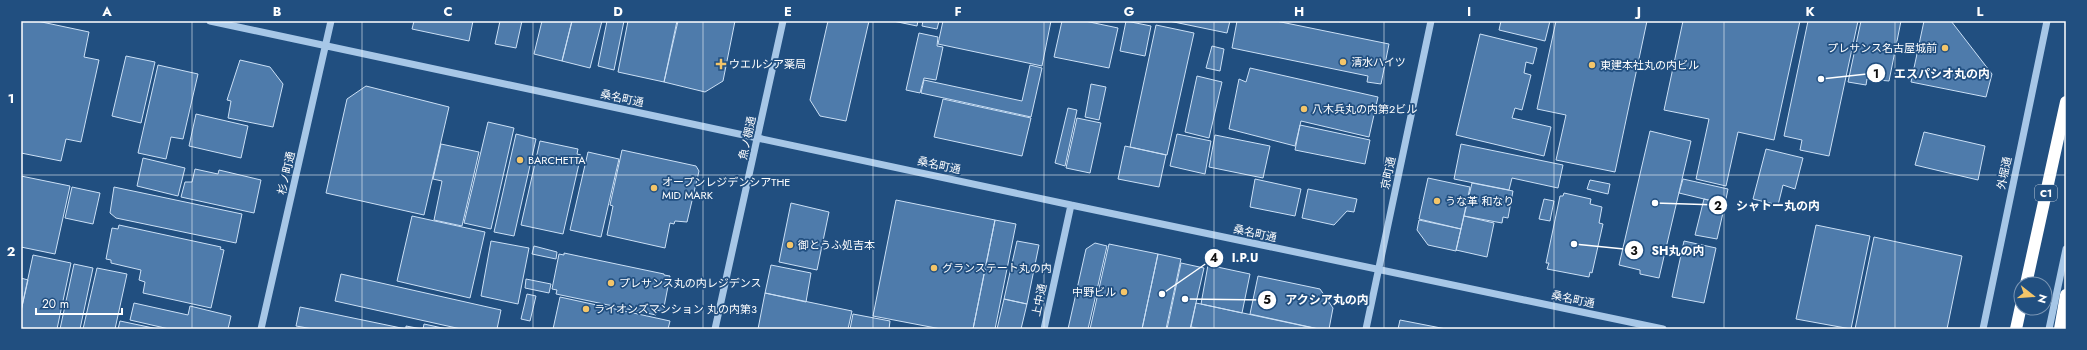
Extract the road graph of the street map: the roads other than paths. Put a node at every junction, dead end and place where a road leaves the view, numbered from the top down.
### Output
1 (210, 21) edge
2 (331, 21) edge
3 (783, 21) edge
4 (1431, 21) edge
5 (2047, 21) edge
6 (326, 46) junction
7 (2066, 102) edge
8 (758, 138) junction
9 (1071, 205) junction
10 (2066, 249) edge
11 (1379, 270) junction
12 (2028, 276) edge
13 (2066, 295) edge
14 (2019, 316) edge
15 (261, 329) edge
16 (715, 329) edge
17 (1044, 329) edge
18 (1366, 329) edge
19 (1663, 329) edge
20 (1983, 329) edge
21 (2016, 329) edge
22 (2049, 329) edge
23 (2060, 329) edge

1 - 6 street, 桑名町通
2 - 6 street, 杉ノ町通
3 - 8 street, 魚ノ棚通
4 - 11 street, 京町通
5 - 20 street, 外堀通
6 - 8 street, 桑名町通
6 - 15 street, 杉ノ町通
7 - 12 highway, C1
8 - 9 street, 桑名町通
8 - 16 street, 魚ノ棚通
9 - 11 street, 桑名町通
9 - 17 street, 上中通
10 - 22 street
11 - 18 street, 京町通
11 - 19 street, 桑名町通
13 - 23 highway
14 - 21 highway

